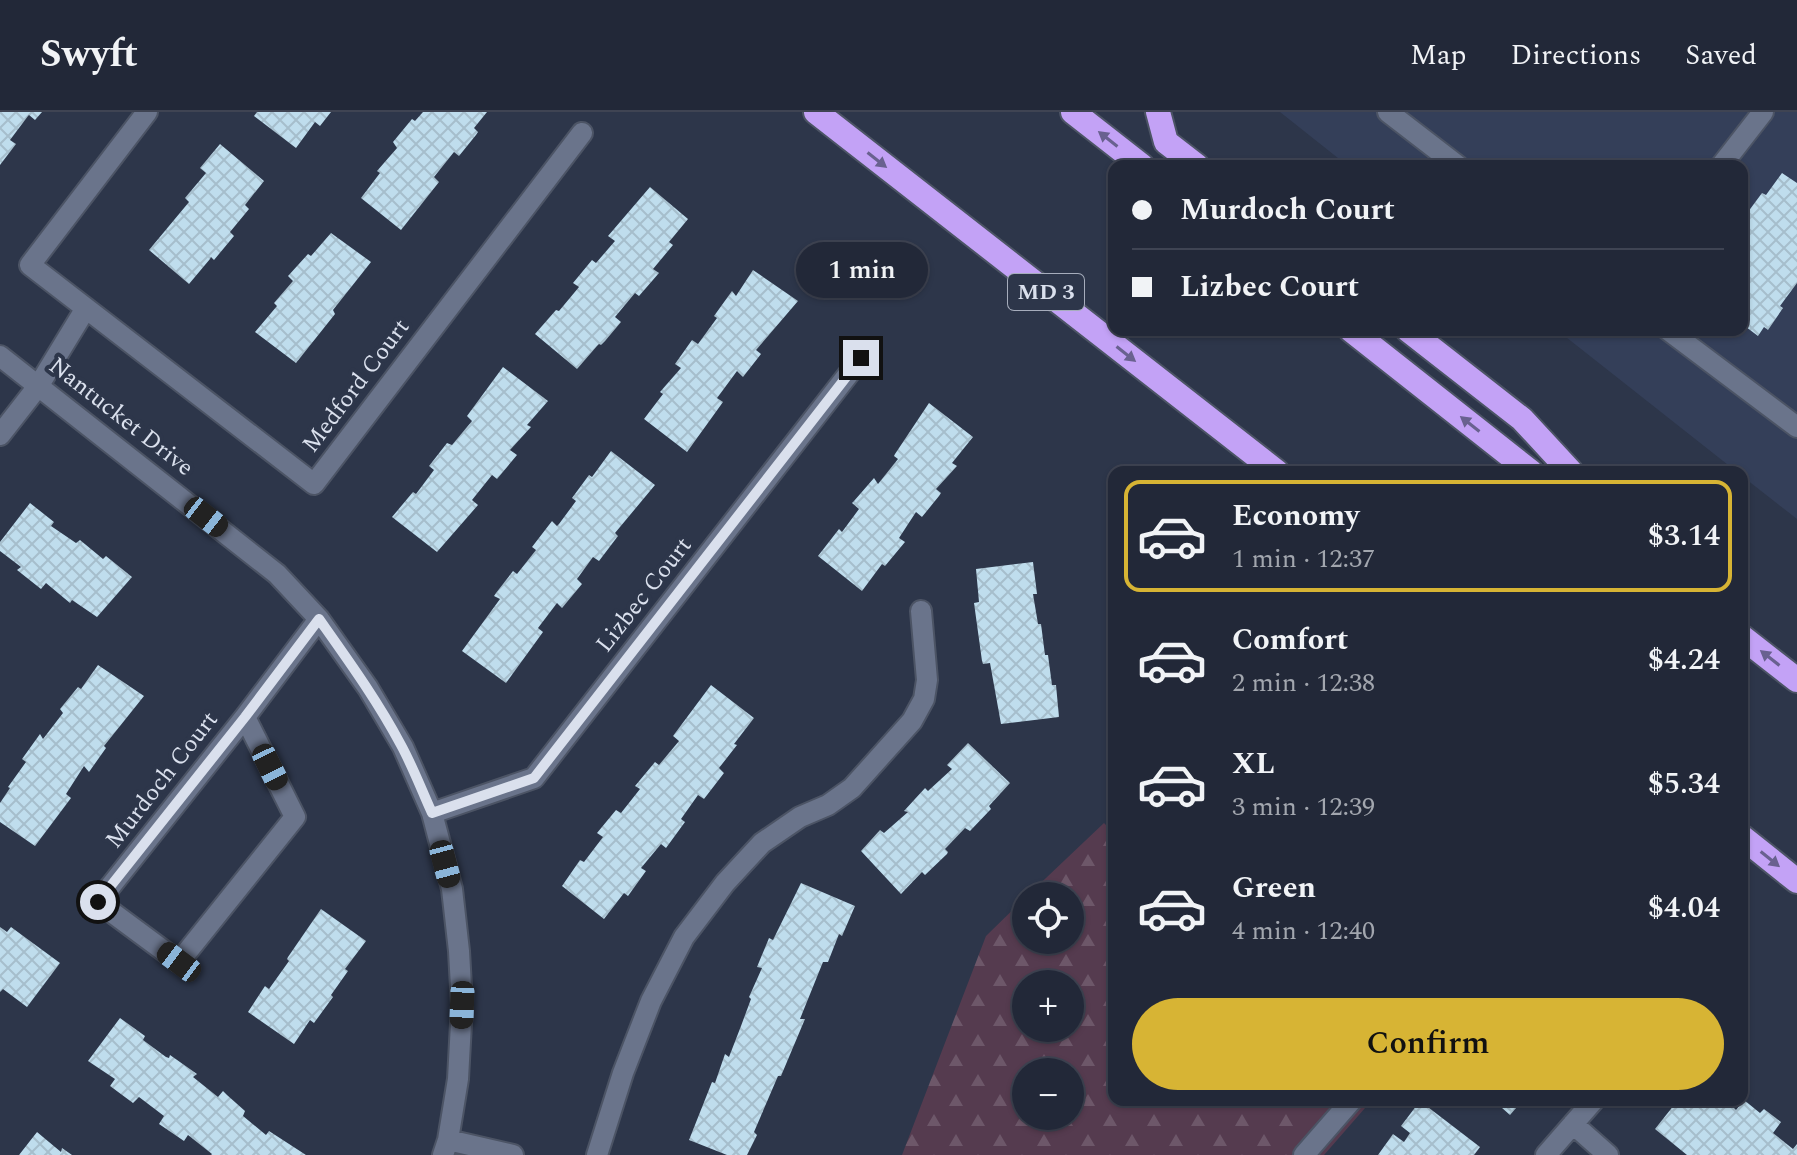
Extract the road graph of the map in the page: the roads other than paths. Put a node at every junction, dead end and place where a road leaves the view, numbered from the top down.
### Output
1 (147, 112) edge
2 (816, 112) edge
3 (1073, 112) edge
4 (1158, 112) edge
5 (1388, 112) edge
6 (1763, 112) edge
7 (582, 133) dead end
8 (1134, 160) edge
9 (1189, 160) edge
10 (1450, 160) edge
11 (1726, 160) edge
12 (86, 308) junction
13 (1359, 336) edge
14 (1416, 336) edge
15 (1676, 336) edge
16 (0, 356) edge
17 (861, 358) dead end
18 (39, 385) junction
19 (1797, 427) edge
20 (0, 435) edge
21 (1269, 466) edge
22 (1523, 466) edge
23 (1565, 466) edge
24 (921, 611) dead end
25 (319, 619) junction
26 (1748, 642) edge
27 (1797, 680) edge
28 (245, 717) junction
29 (432, 813) junction
30 (1748, 842) edge
31 (1797, 881) edge
32 (1347, 1106) edge
33 (1589, 1106) edge
34 (1573, 1124) junction
35 (445, 1148) edge
36 (513, 1155) edge
37 (597, 1155) edge
38 (1304, 1155) edge
39 (1546, 1155) edge
40 (1608, 1155) edge

1 - 12 street
2 -> 21 highway, MD 3
8 -> 3 highway
4 - 9 highway
5 - 10 street
6 - 11 street
7 - 12 street, Medford Court
12 - 18 street
22 -> 13 highway
14 - 23 highway
15 - 19 street
16 - 18 street, Nantucket Drive
17 - 29 street, Lizbec Court
18 - 20 street
18 - 25 street, Nantucket Drive
24 - 37 street
25 - 28 street, Murdoch Court
25 - 29 street, Nantucket Drive
27 -> 26 highway
28 - 28 street, Murdoch Court
29 - 35 street, Nantucket Drive
30 -> 31 highway
32 - 38 street
33 - 34 street
34 - 39 street
34 - 40 street
35 - 36 street

